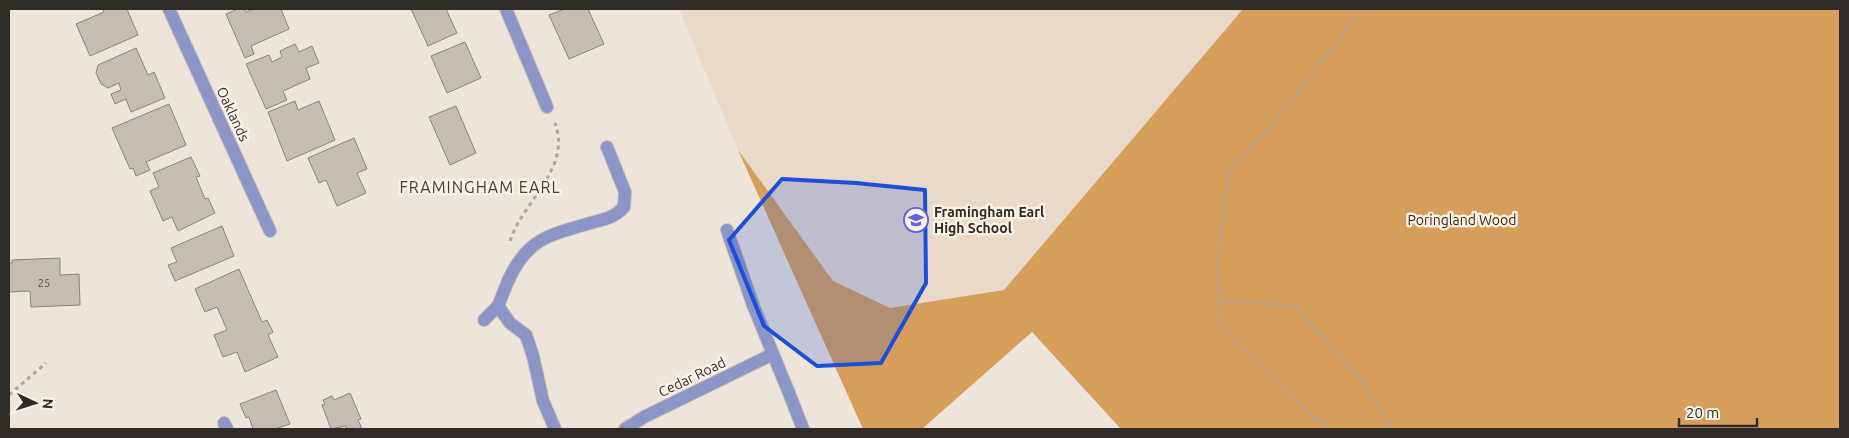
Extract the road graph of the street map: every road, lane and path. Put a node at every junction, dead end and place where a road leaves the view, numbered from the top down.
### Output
1 (169, 9) edge
2 (506, 9) edge
3 (1362, 9) edge
4 (547, 107) joint
5 (607, 148) dead end
6 (726, 230) dead end
7 (270, 232) dead end
8 (509, 244) dead end
9 (1220, 301) junction
10 (498, 306) junction
11 (484, 320) dead end
12 (773, 354) junction
13 (46, 363) dead end
14 (9, 395) edge
15 (555, 429) edge
16 (625, 429) edge
17 (803, 429) edge
18 (1330, 429) edge
19 (1388, 429) edge

1 - 7 street, Oaklands
2 - 4 street
3 - 9 path
4 - 8 path
5 - 10 street
6 - 12 street
9 - 18 path
9 - 19 path
10 - 11 street
10 - 15 street
12 - 16 street, Cedar Road
12 - 17 street
13 - 14 path

